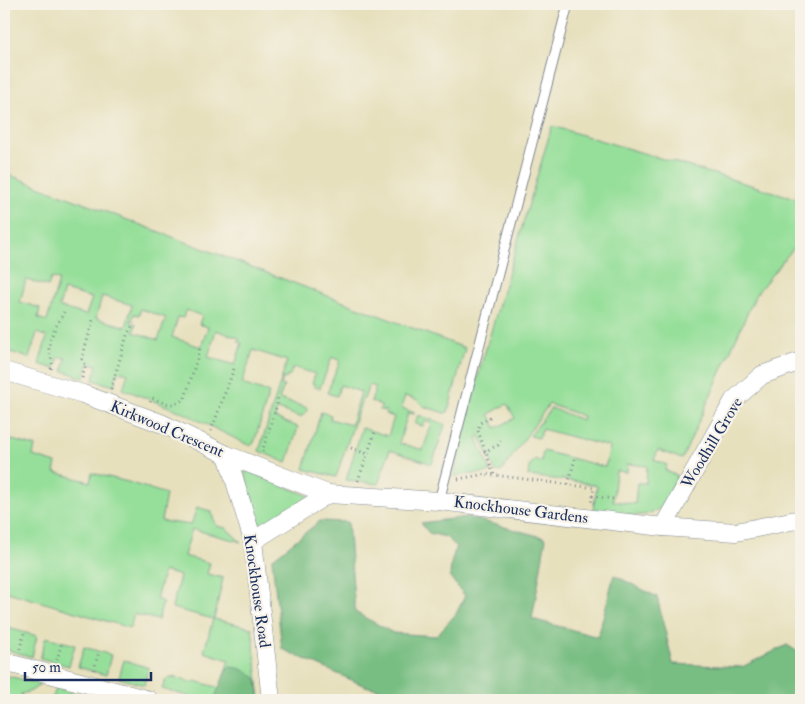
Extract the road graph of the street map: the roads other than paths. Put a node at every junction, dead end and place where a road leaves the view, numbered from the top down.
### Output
1 (568, 4) edge
2 (801, 361) edge
3 (4, 371) edge
4 (227, 455) junction
5 (441, 493) junction
6 (328, 494) junction
7 (801, 520) edge
8 (663, 527) junction
9 (253, 541) junction
10 (4, 662) edge
11 (149, 700) edge
12 (271, 700) edge

1 - 5 lane
2 - 8 street, Woodhill Grove
3 - 4 street, Kirkwood Crescent
4 - 6 street, Kirkwood Crescent
4 - 9 street, Knockhouse Road
5 - 6 street, Knockhouse Gardens
5 - 8 street, Knockhouse Gardens
6 - 9 street
7 - 8 street, Knockhouse Gardens
9 - 12 street, Knockhouse Road
10 - 11 street

